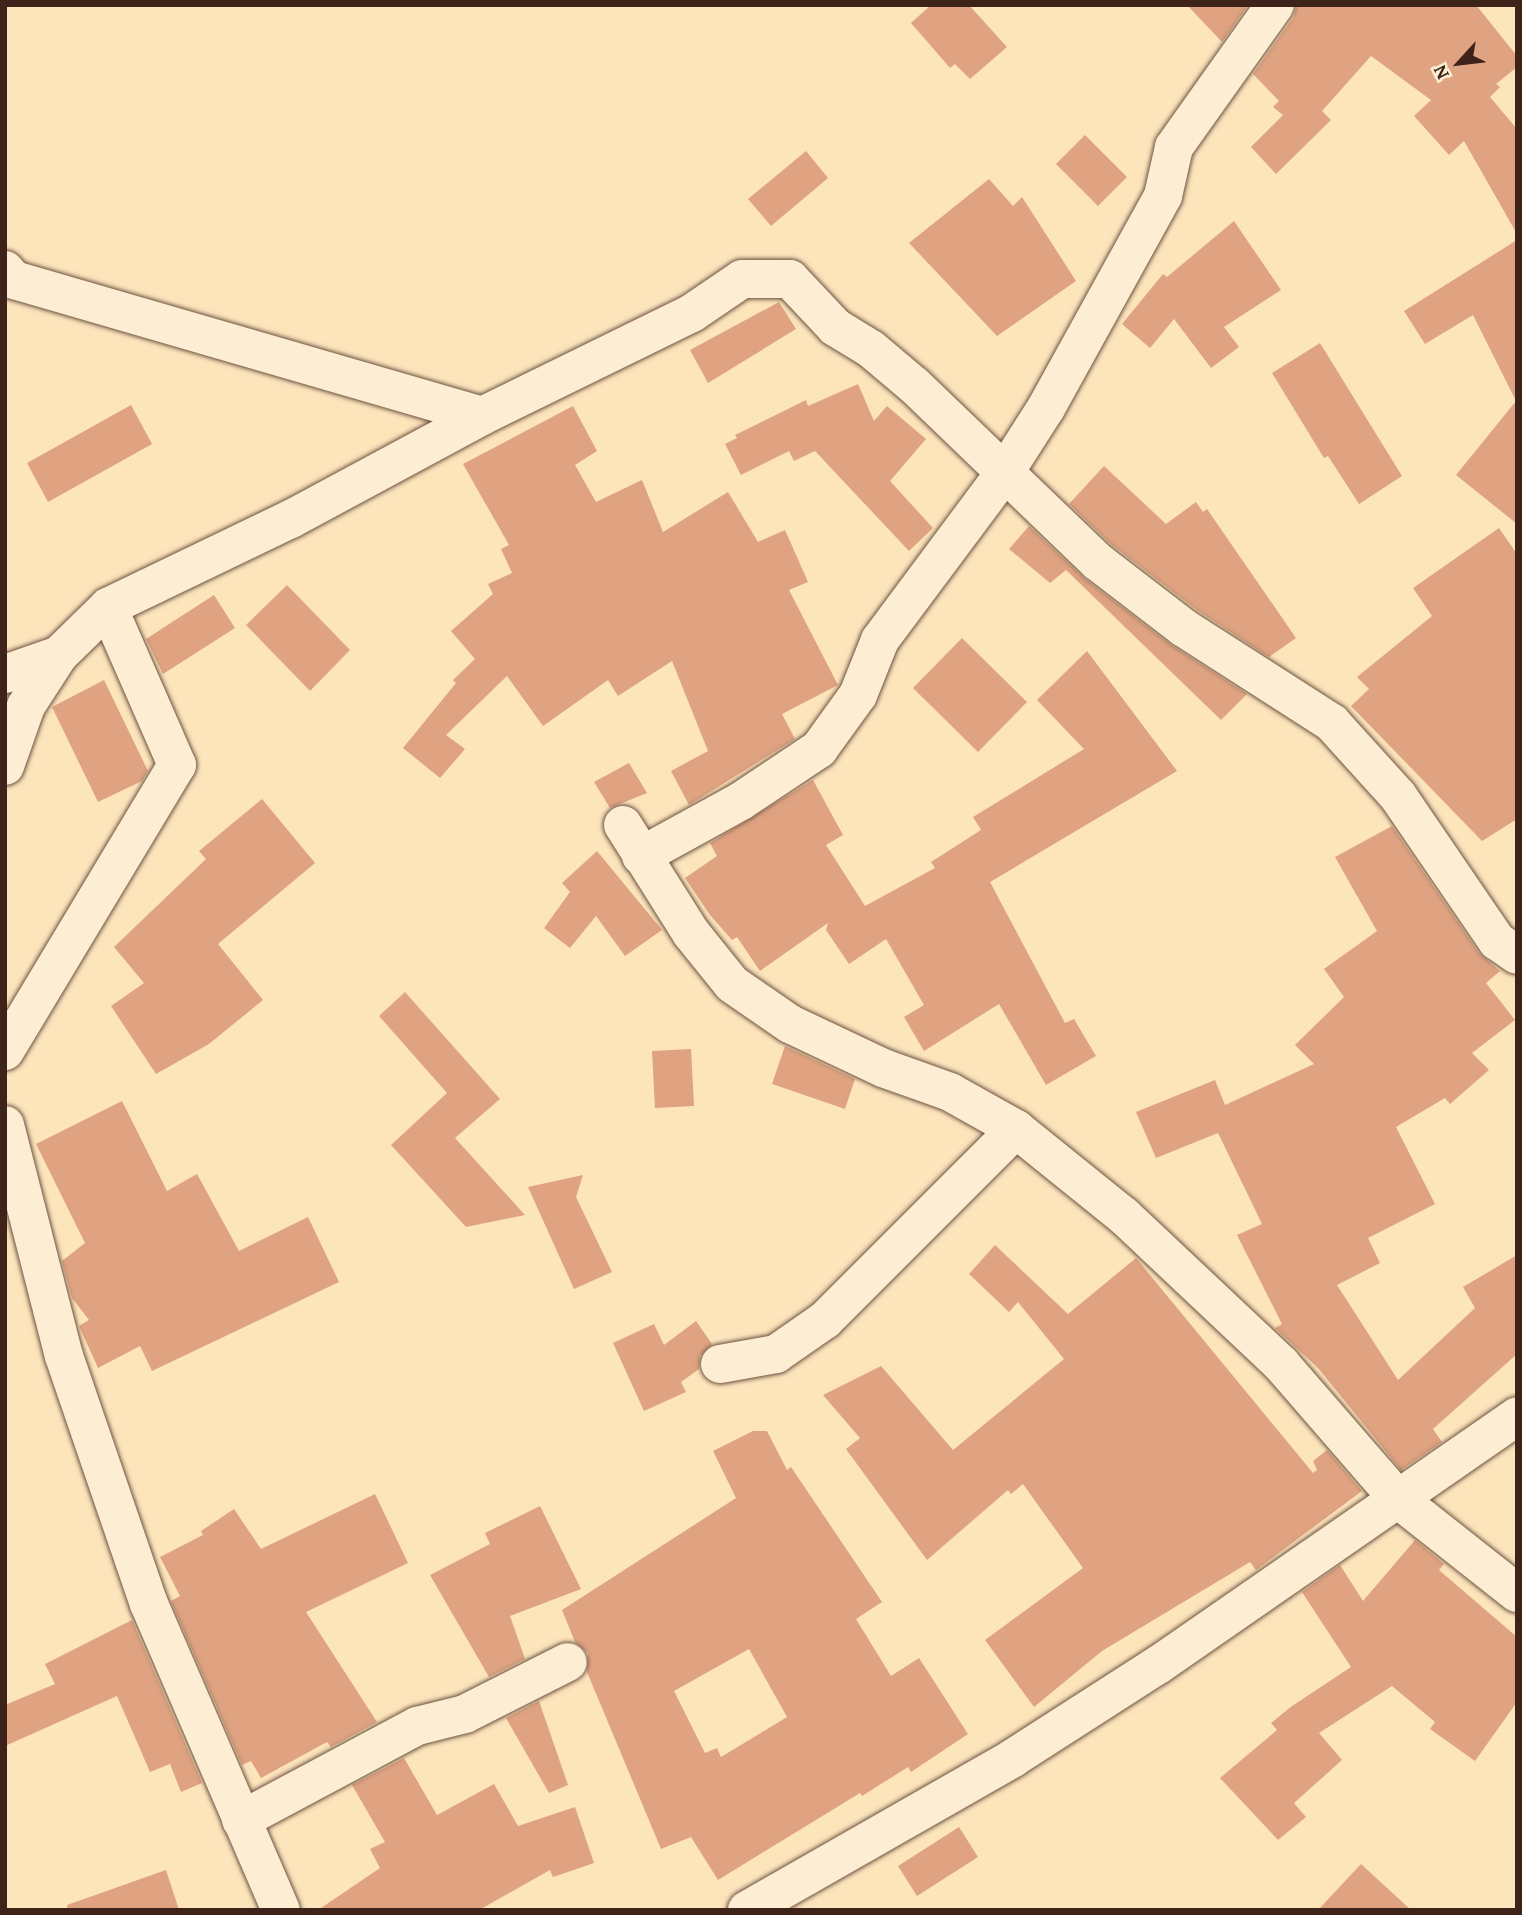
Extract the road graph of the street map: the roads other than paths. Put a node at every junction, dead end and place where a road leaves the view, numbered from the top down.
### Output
1 (1275, 5) edge
2 (8, 275) edge
3 (482, 416) junction
4 (1005, 472) junction
5 (108, 607) junction
6 (59, 655) junction
7 (5, 674) edge
8 (5, 766) edge
9 (1517, 955) edge
10 (5, 1051) edge
11 (5, 1125) edge
12 (1016, 1129) junction
13 (720, 1364) dead end
14 (1517, 1416) edge
15 (1398, 1499) junction
16 (1517, 1593) edge
17 (568, 1662) dead end
18 (241, 1820) junction
19 (281, 1910) edge
20 (747, 1910) edge

1 - 4 street
2 - 3 street
3 - 4 street
3 - 5 street
4 - 9 street
4 - 12 street
5 - 6 street
5 - 10 street
6 - 7 street
6 - 8 street
11 - 18 street
12 - 13 street
12 - 15 street
14 - 15 street
15 - 16 street
15 - 20 street
17 - 18 street
18 - 19 street

